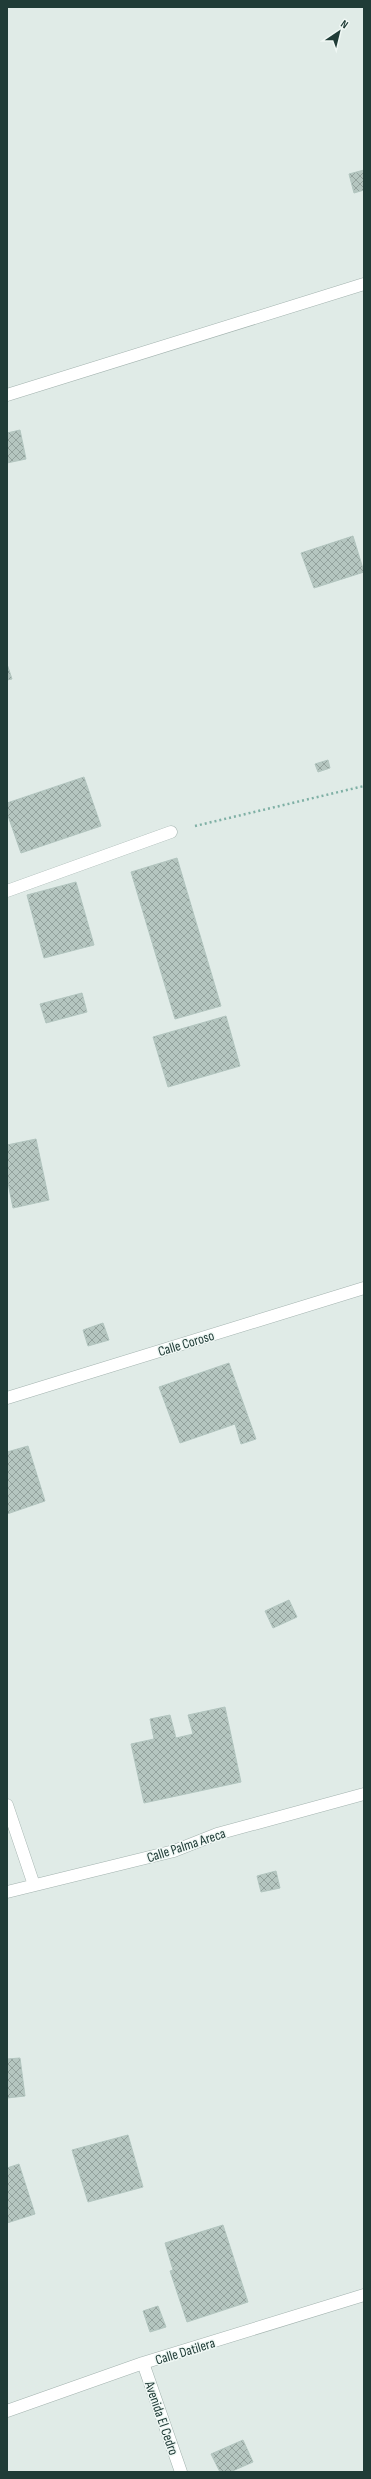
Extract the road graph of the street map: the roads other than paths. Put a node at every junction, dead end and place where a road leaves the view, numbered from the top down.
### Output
1 (364, 284) edge
2 (7, 395) edge
3 (171, 832) road end
4 (7, 891) edge
5 (364, 1288) edge
6 (7, 1398) edge
7 (364, 1794) edge
8 (7, 1805) edge
9 (34, 1885) junction
10 (7, 1892) edge
11 (364, 2295) edge
12 (143, 2363) junction
13 (7, 2410) edge
14 (181, 2472) edge

1 - 2 street
3 - 4 street
5 - 6 street, Calle Coroso
7 - 9 street, Calle Palma Areca
8 - 9 street
9 - 10 street, Calle Palma Areca
11 - 12 street, Calle Datilera
12 - 13 street, Calle Datilera
12 - 14 street, Avenida El Cedro

